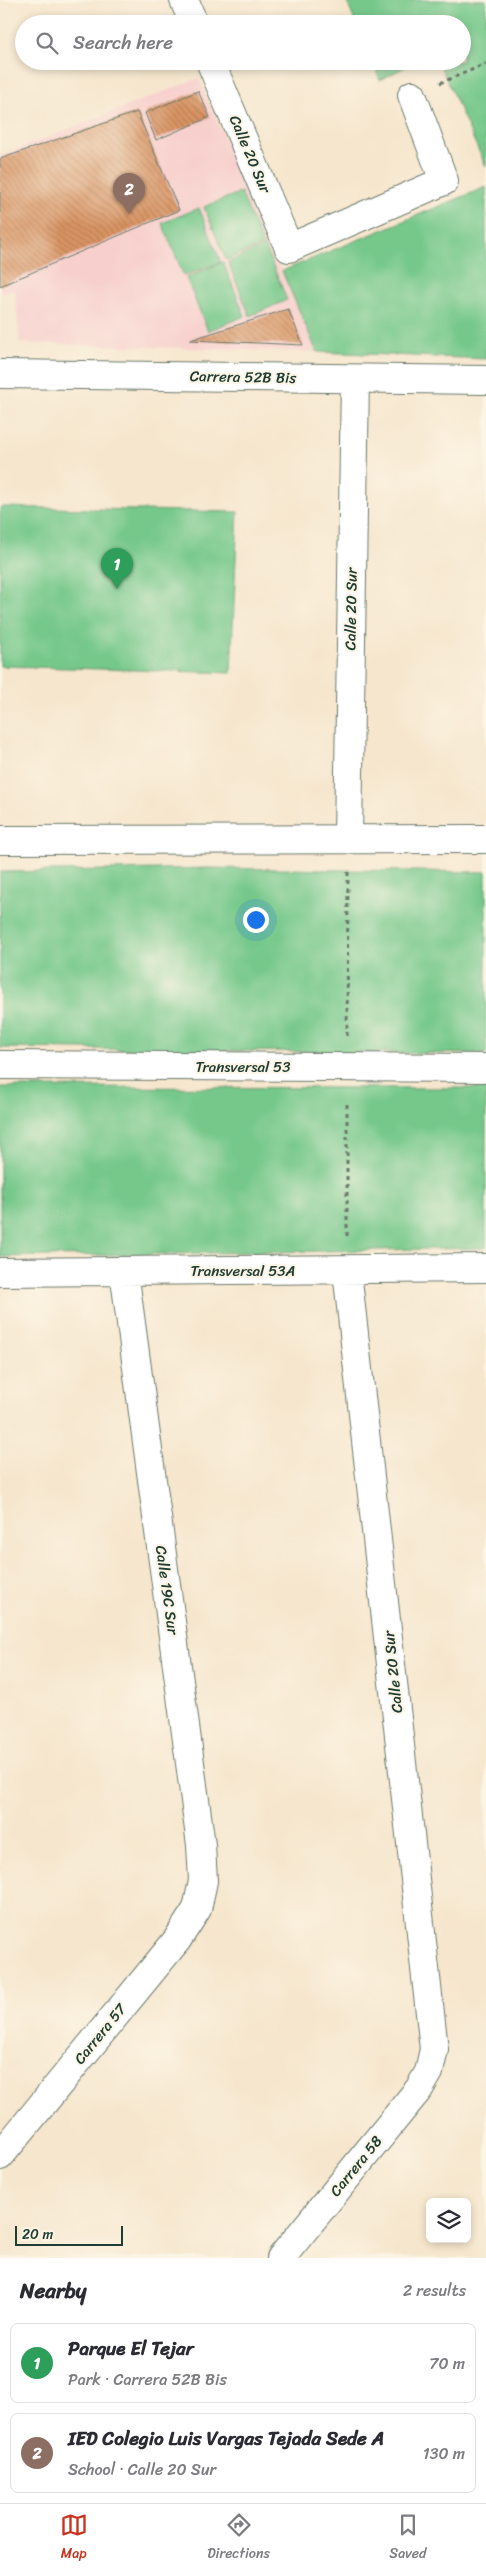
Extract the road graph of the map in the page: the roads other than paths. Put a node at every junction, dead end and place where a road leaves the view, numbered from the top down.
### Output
1 (184, 0) edge
2 (190, 15) edge
3 (214, 70) edge
4 (412, 95) road end
5 (0, 374) edge
6 (354, 379) junction
7 (486, 380) edge
8 (348, 839) junction
9 (486, 839) edge
10 (0, 840) edge
11 (0, 1065) edge
12 (486, 1068) edge
13 (486, 1268) edge
14 (124, 1271) junction
15 (347, 1271) junction
16 (0, 1272) edge
17 (197, 1909) joint
18 (429, 2072) joint
19 (0, 2156) edge
20 (281, 2258) edge

1 - 2 street
3 - 4 street, Calle 20 Sur
5 - 6 street, Carrera 52B Bis
6 - 7 street, Carrera 52B Bis
6 - 8 street, Calle 20 Sur
8 - 9 street
8 - 10 street
11 - 12 street, Transversal 53
13 - 15 street, Transversal 53A
14 - 15 street, Transversal 53A
14 - 16 street, Transversal 53A
14 - 17 street, Calle 19C Sur
15 - 18 street, Calle 20 Sur
17 - 19 street, Carrera 57
18 - 20 street, Carrera 58

